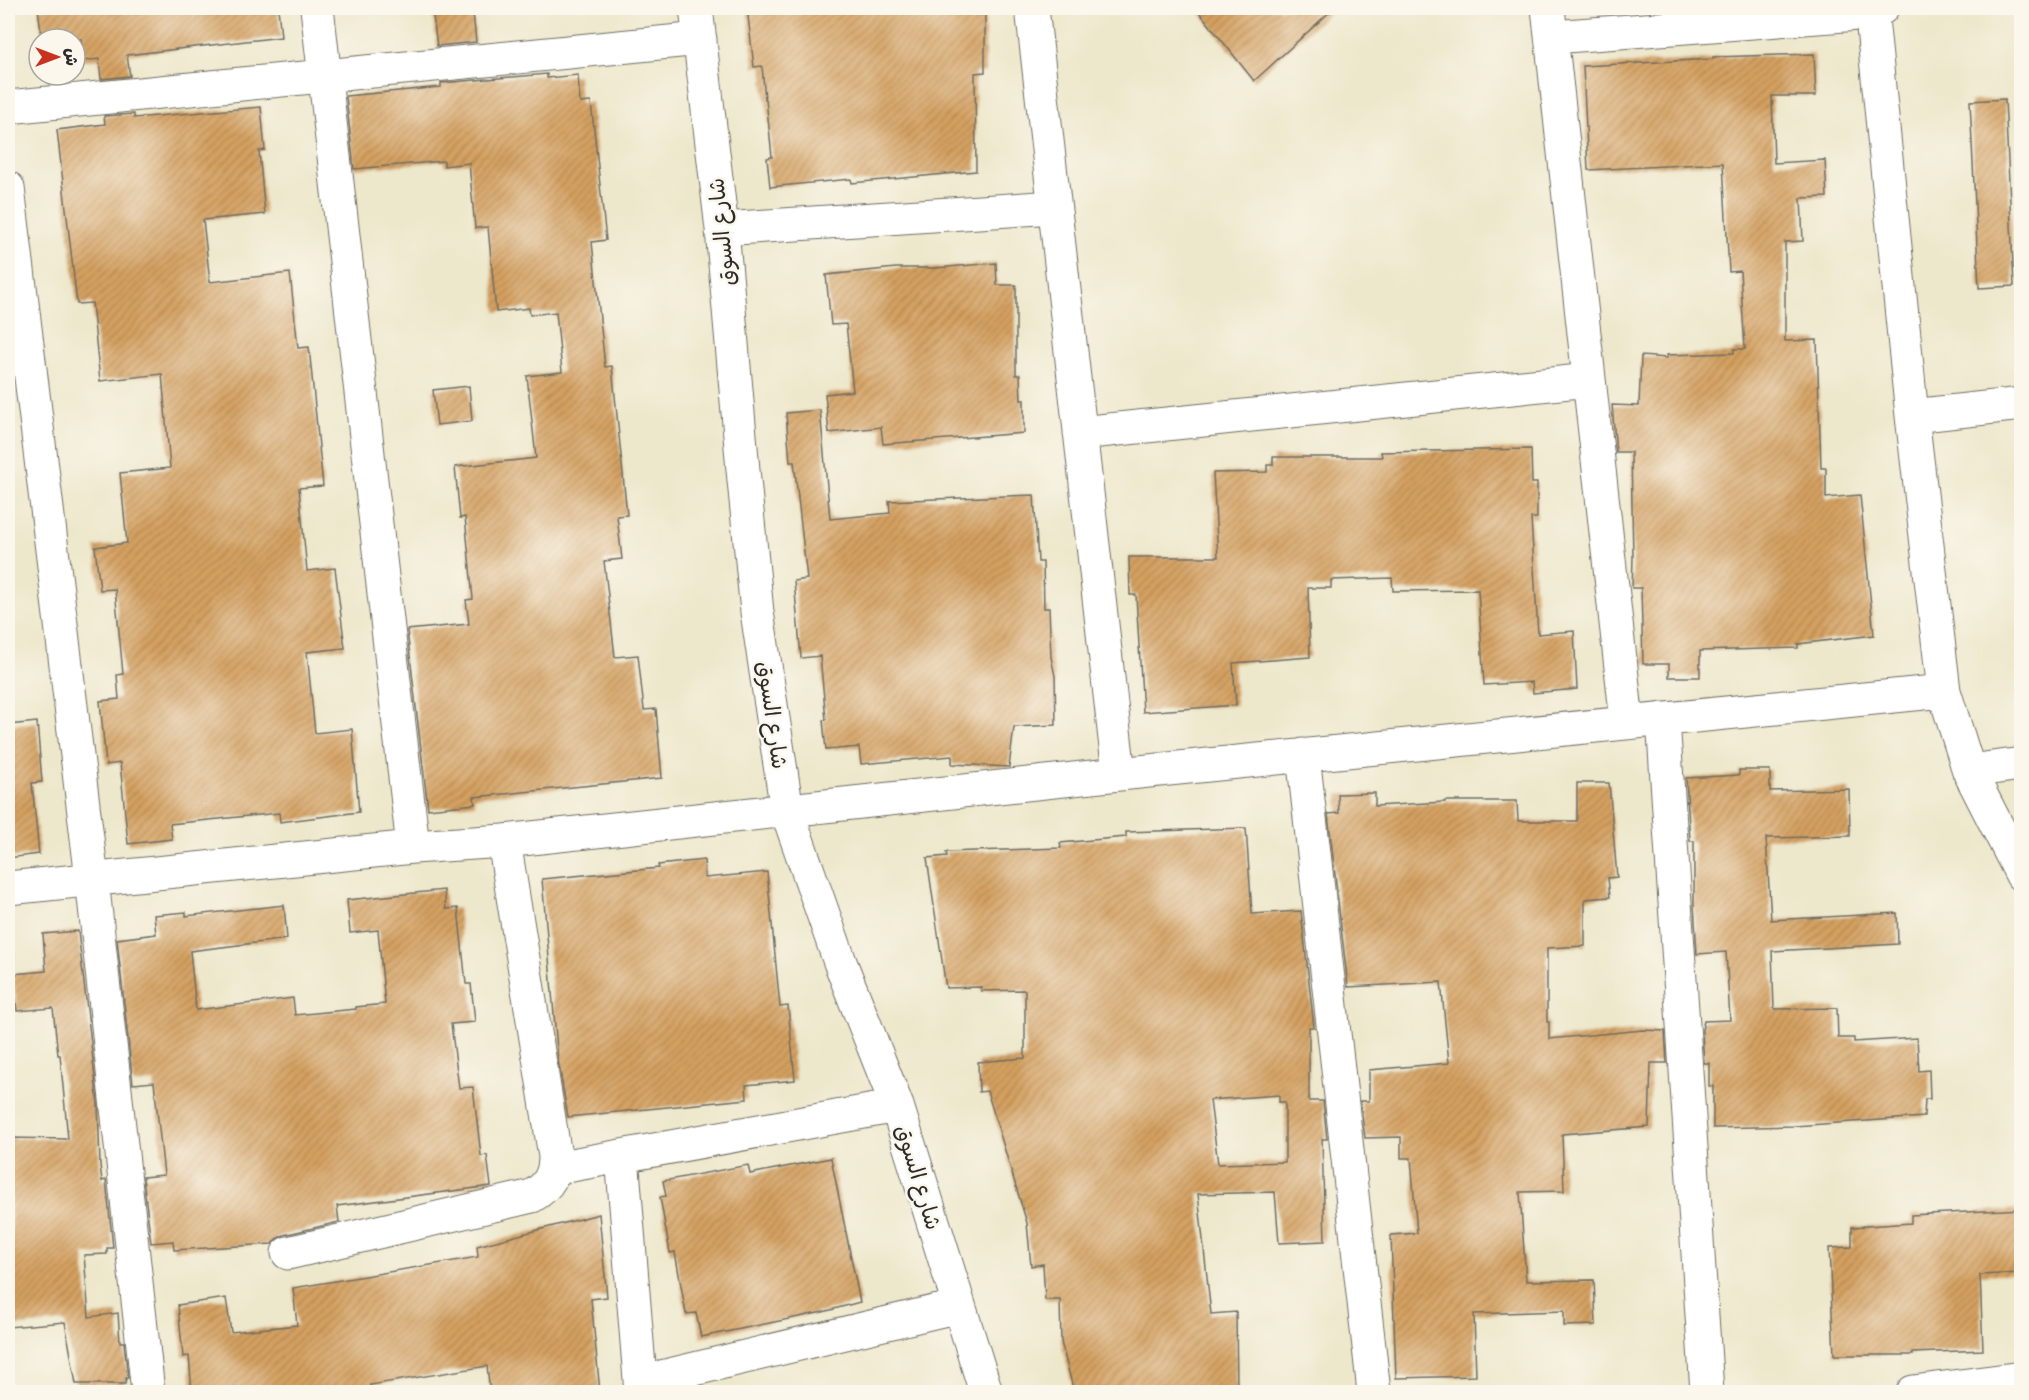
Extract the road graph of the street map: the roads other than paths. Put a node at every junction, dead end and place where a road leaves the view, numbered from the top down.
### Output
1 (317, 8) edge
2 (696, 8) edge
3 (1032, 8) edge
4 (1875, 9) edge
5 (1550, 22) edge
6 (700, 39) junction
7 (325, 77) junction
8 (8, 107) edge
9 (8, 188) edge
10 (1054, 207) junction
11 (722, 229) junction
12 (1589, 380) junction
13 (2022, 404) edge
14 (1912, 416) junction
15 (1080, 433) junction
16 (1944, 691) junction
17 (1664, 718) junction
18 (1627, 722) junction
19 (1303, 755) junction
20 (2022, 765) edge
21 (1969, 771) junction
22 (1119, 774) junction
23 (787, 811) junction
24 (504, 841) junction
25 (413, 847) junction
26 (2022, 875) edge
27 (92, 879) junction
28 (8, 888) edge
29 (897, 1106) junction
30 (622, 1156) junction
31 (555, 1168) junction
32 (288, 1252) dead end
33 (959, 1306) junction
34 (2022, 1378) edge
35 (641, 1387) edge
36 (148, 1392) edge
37 (986, 1392) edge
38 (1374, 1392) edge
39 (1707, 1392) edge
40 (1913, 1392) edge

1 - 7 street
2 - 6 street, شارع السوق
3 - 10 street
4 - 5 street
4 - 14 street
5 - 12 street
6 - 7 street
6 - 11 street, شارع السوق
7 - 8 street
7 - 25 street
9 - 27 street
10 - 11 street
10 - 15 street
11 - 23 street, شارع السوق
12 - 15 street
12 - 18 street
13 - 14 street
14 - 16 street
15 - 22 street
16 - 17 street
16 - 21 street
17 - 18 street
17 - 39 street
18 - 19 street
19 - 22 street
19 - 38 street
20 - 21 street
21 - 26 street
22 - 23 street
23 - 24 street
23 - 29 street, شارع السوق
24 - 25 street
24 - 31 street
25 - 27 street
27 - 28 street
27 - 36 street
29 - 30 street
29 - 33 street, شارع السوق
30 - 31 street
30 - 35 street
31 - 32 street
33 - 35 street
33 - 37 street, شارع السوق
34 - 40 street

